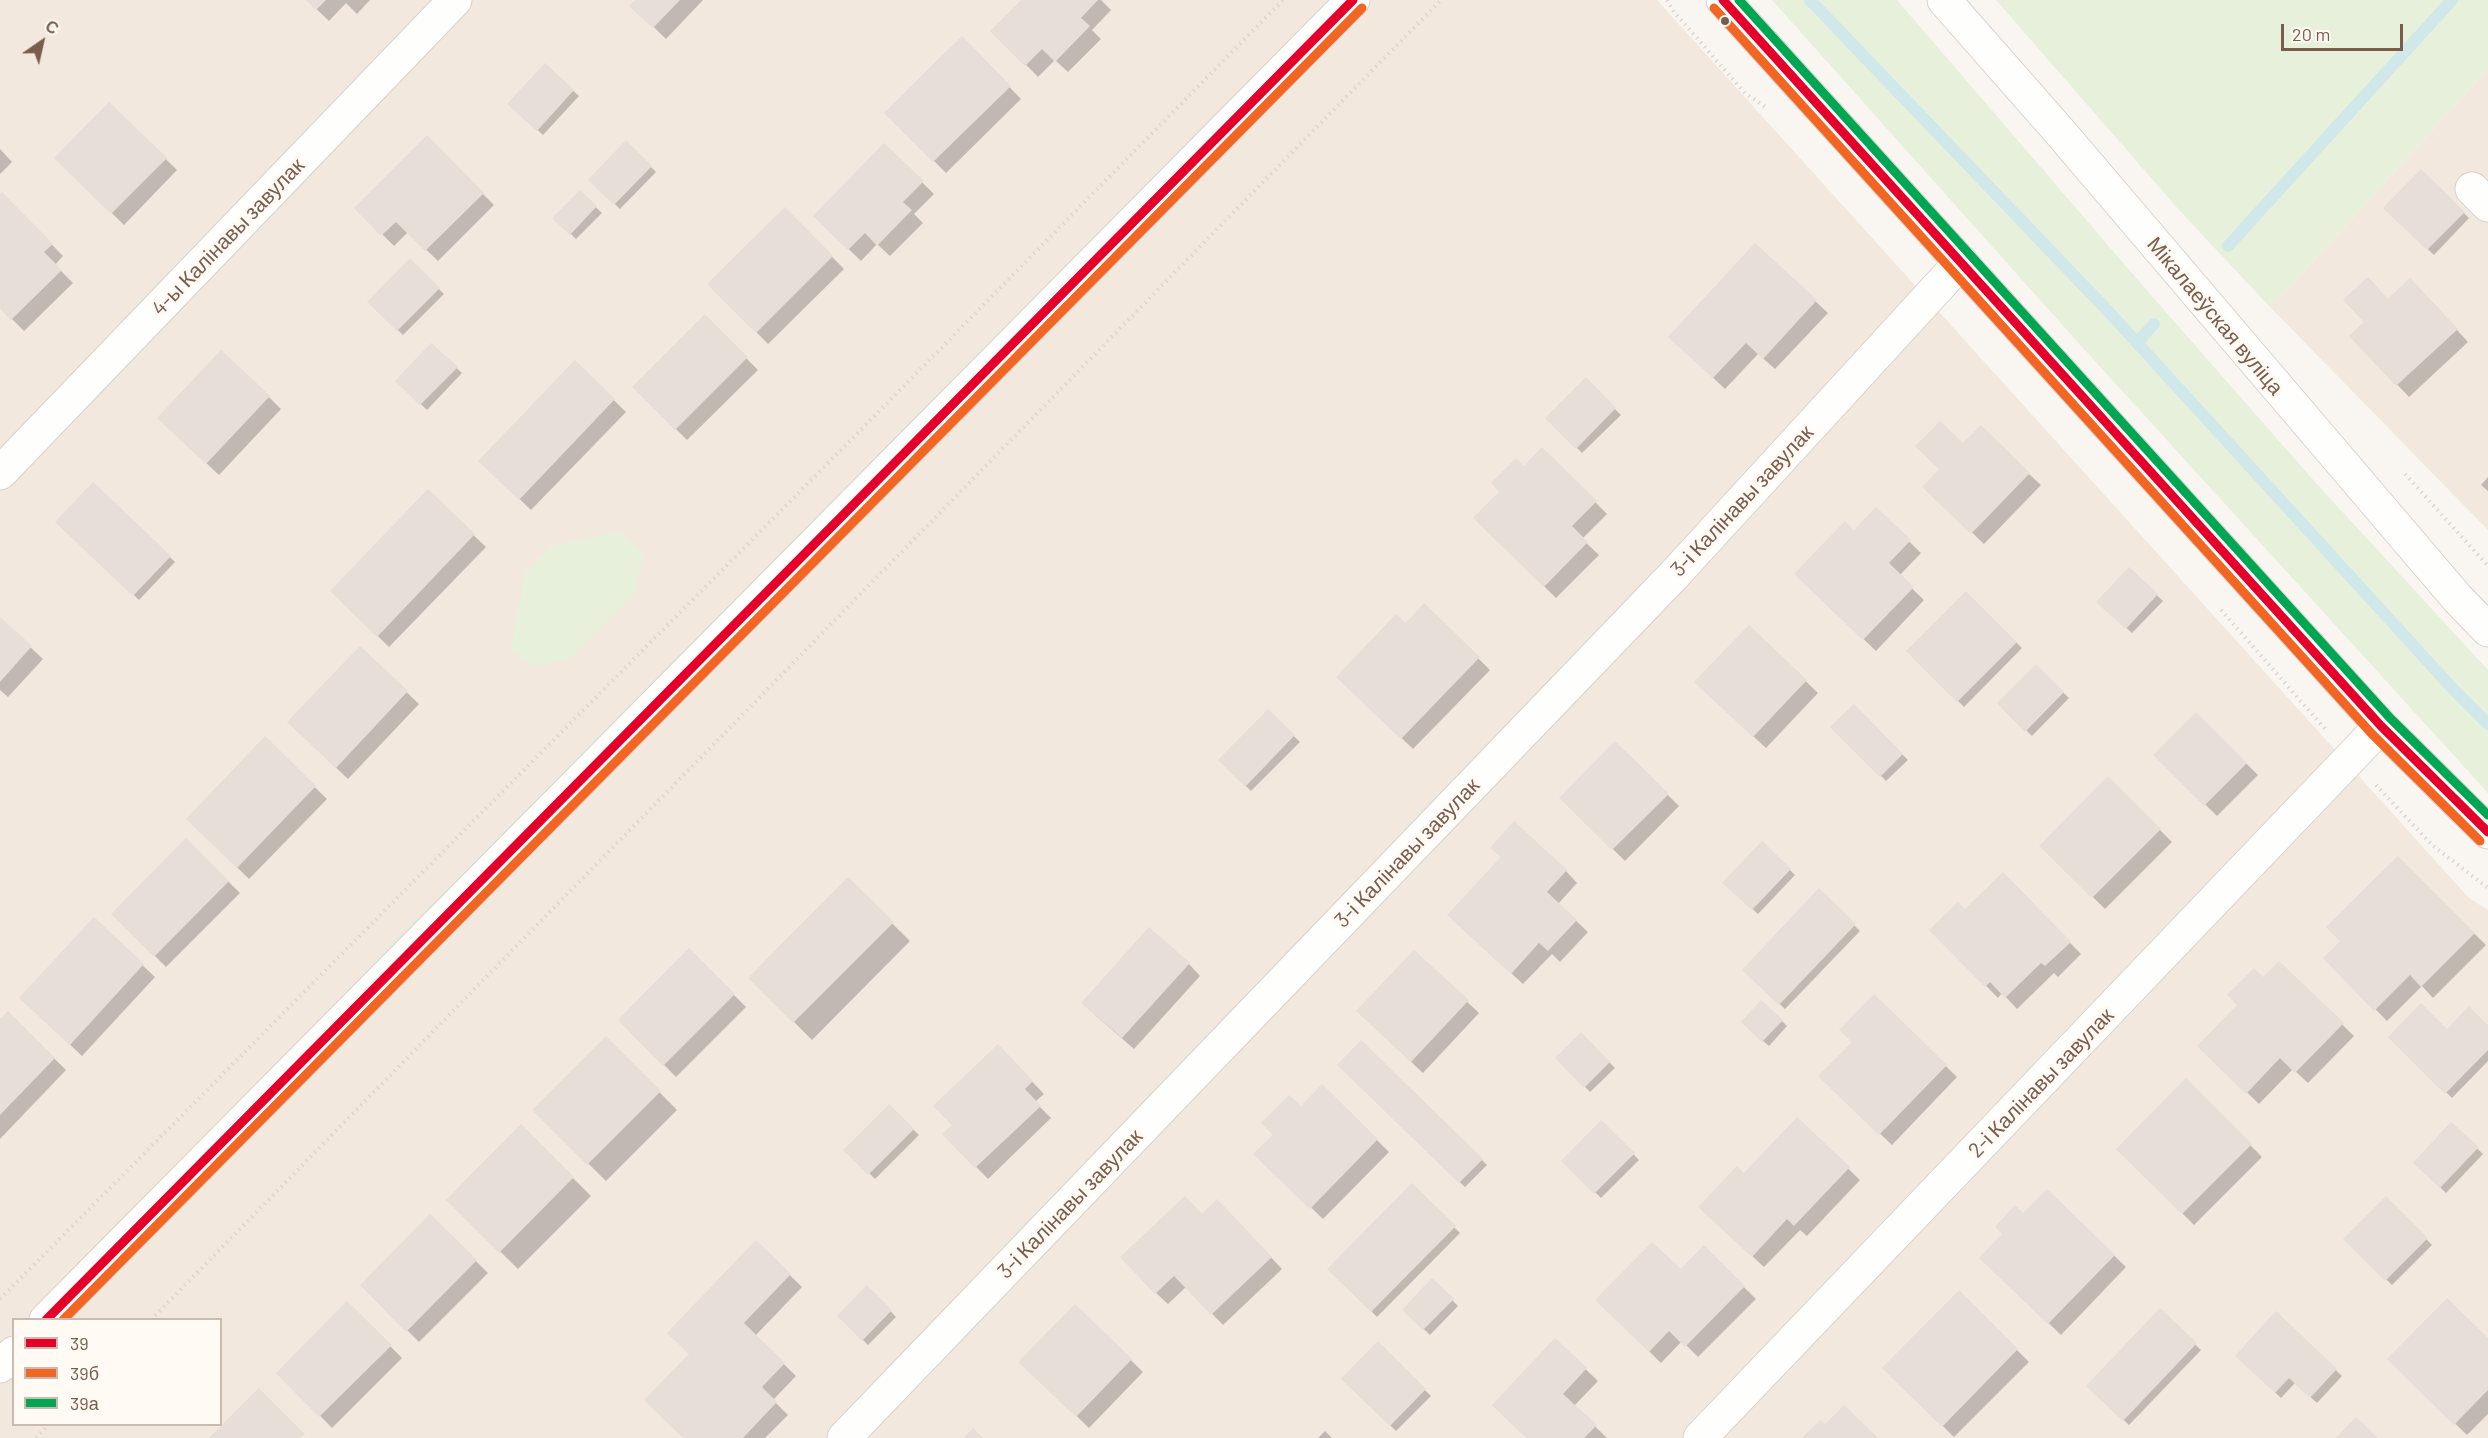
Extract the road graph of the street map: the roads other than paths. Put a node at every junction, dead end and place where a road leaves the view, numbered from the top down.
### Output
1 (454, 0) edge
2 (1353, 0) edge
3 (1723, 0) edge
4 (1944, 0) edge
5 (1961, 262) junction
6 (0, 473) edge
7 (2488, 630) edge
8 (2381, 726) junction
9 (2488, 832) edge
10 (48, 1318) edge
11 (12, 1355) edge
12 (0, 1366) edge
13 (844, 1438) edge
14 (1700, 1438) edge

1 - 6 street, 4-ы Калінавы завулак
2 - 10 street
3 - 5 street
4 - 7 street, Мікалаеўская вуліца
5 - 8 street
5 - 13 street, 3-і Калінавы завулак
8 - 9 street
8 - 14 street, 2-і Калінавы завулак
11 - 12 street

